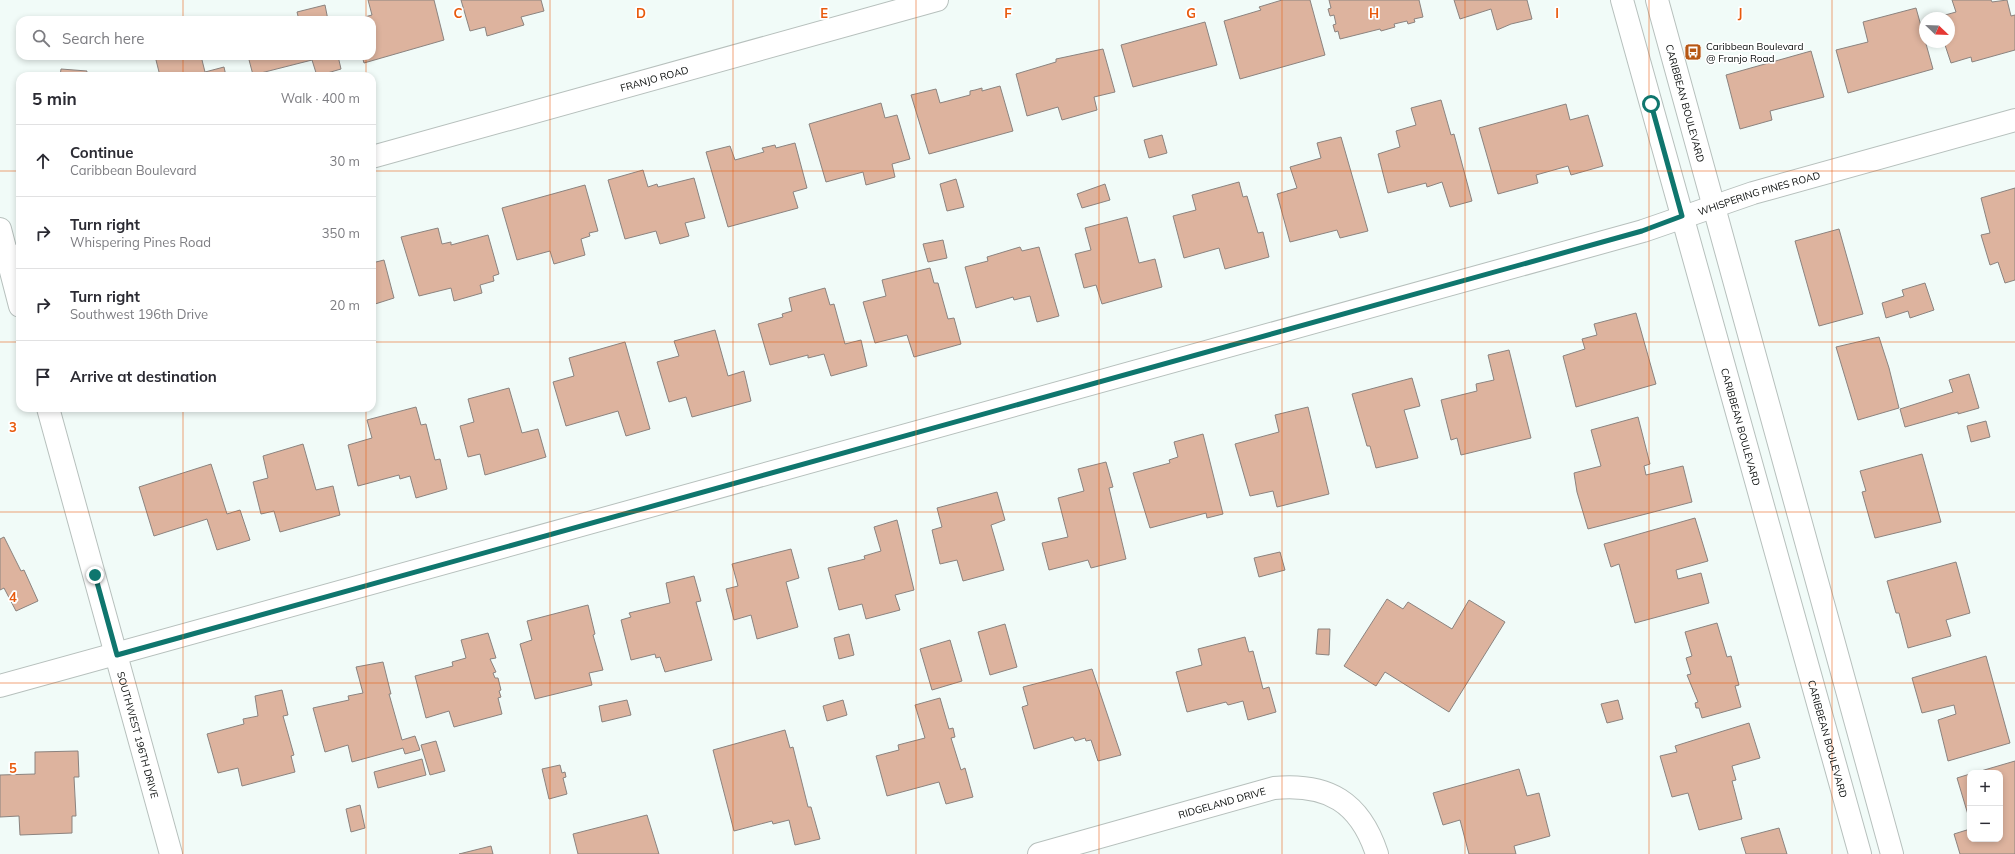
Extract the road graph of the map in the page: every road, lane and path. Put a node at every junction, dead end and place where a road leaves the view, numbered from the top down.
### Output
1 (937, 0) edge
2 (1622, 0) edge
3 (1657, 0) edge
4 (2015, 120) edge
5 (376, 156) edge
6 (1714, 206) junction
7 (1682, 216) junction
8 (0, 229) edge
9 (9, 258) edge
10 (16, 289) edge
11 (49, 412) edge
12 (117, 655) junction
13 (0, 686) edge
14 (171, 854) edge
15 (1039, 854) edge
16 (1377, 854) edge
17 (1860, 854) edge
18 (1892, 854) edge

1 - 5 street, FRANJO ROAD
2 - 7 street, CARIBBEAN BOULEVARD
3 - 6 street, CARIBBEAN BOULEVARD
4 - 6 street, WHISPERING PINES ROAD
6 - 7 street, WHISPERING PINES ROAD
6 - 18 street, CARIBBEAN BOULEVARD
7 - 12 street, WHISPERING PINES ROAD
7 - 17 street, CARIBBEAN BOULEVARD
8 - 9 street
9 - 10 street
11 - 12 street, SOUTHWEST 196TH DRIVE
12 - 13 street, WHISPERING PINES ROAD
12 - 14 street, SOUTHWEST 196TH DRIVE
15 - 16 street, RIDGELAND DRIVE

